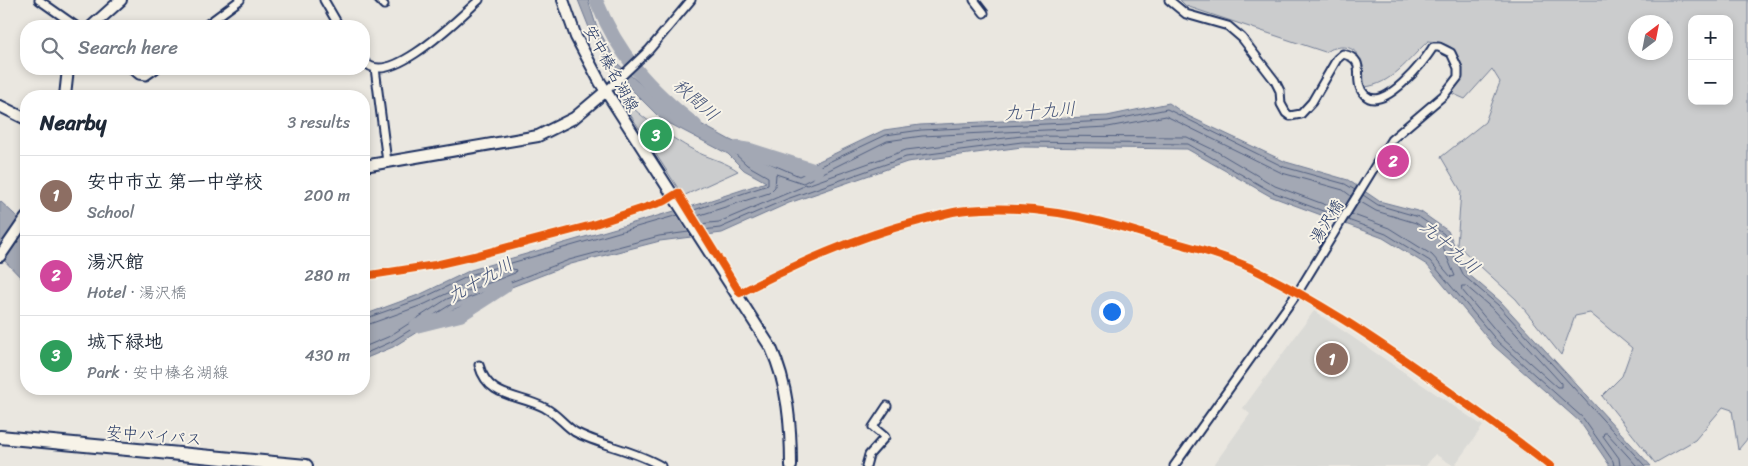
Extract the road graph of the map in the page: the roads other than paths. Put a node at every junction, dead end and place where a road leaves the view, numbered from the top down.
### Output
1 (39, 0) edge
2 (121, 0) edge
3 (240, 0) edge
4 (324, 0) edge
5 (479, 0) edge
6 (563, 0) edge
7 (974, 0) edge
8 (1169, 0) edge
9 (689, 1) edge
10 (984, 13) dead end
11 (67, 20) edge
12 (99, 20) edge
13 (213, 20) edge
14 (336, 20) edge
15 (370, 66) edge
16 (375, 68) junction
17 (67, 75) edge
18 (66, 90) edge
19 (606, 91) junction
20 (0, 106) edge
21 (20, 116) edge
22 (387, 162) junction
23 (370, 165) edge
24 (20, 227) edge
25 (0, 256) edge
26 (479, 365) dead end
27 (887, 406) dead end
28 (0, 437) edge
29 (276, 465) edge
30 (306, 466) edge
31 (660, 466) edge
32 (791, 466) edge
33 (866, 466) edge
34 (1174, 466) edge

1 - 11 street
2 - 12 main road
3 - 13 street
4 - 14 street
5 - 16 street
6 - 19 main road, 安中榛名湖線
7 - 10 street
8 - 34 street, 湯沢橋
9 - 19 street
15 - 16 street
16 - 22 street
17 - 18 main road
19 - 22 main road
19 - 32 main road, 安中榛名湖線
20 - 21 main road
22 - 23 main road
24 - 25 main road
26 - 31 street
27 - 33 street
28 - 29 highway, 安中バイパス
29 - 30 highway, 安中バイパス

